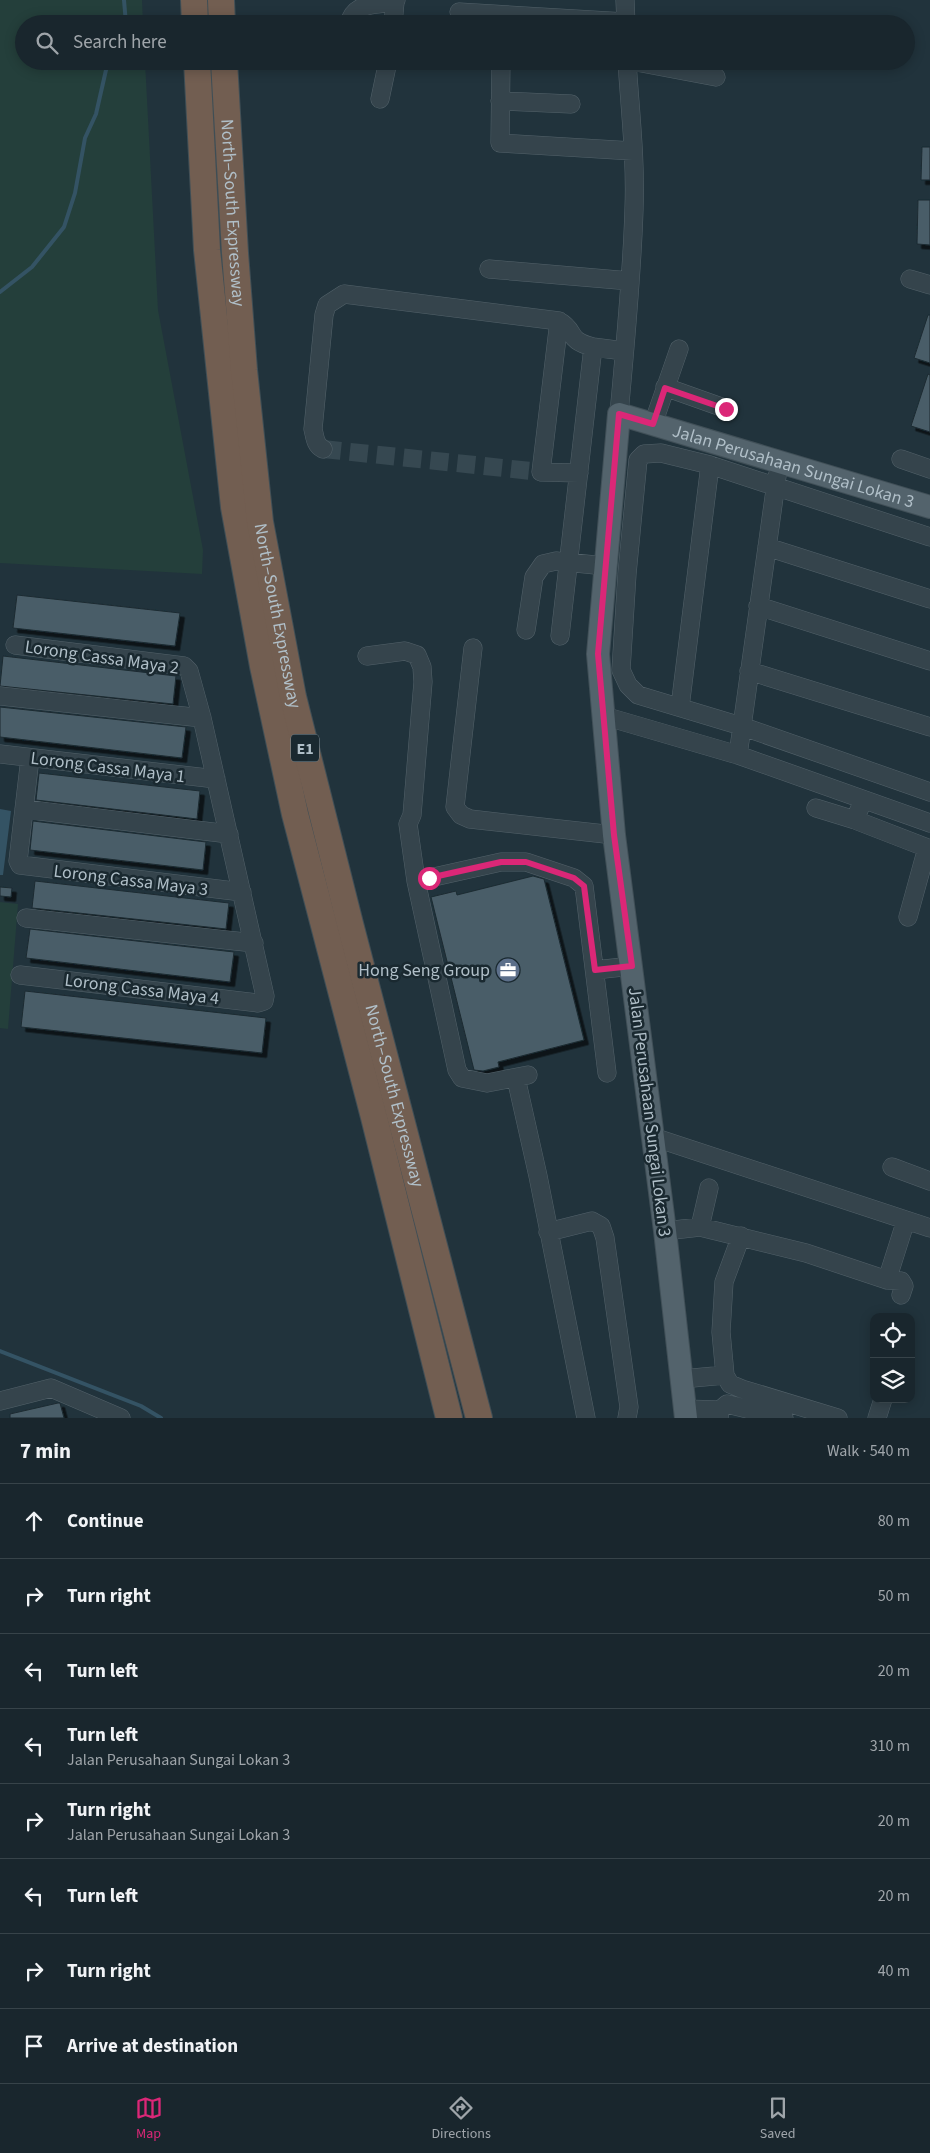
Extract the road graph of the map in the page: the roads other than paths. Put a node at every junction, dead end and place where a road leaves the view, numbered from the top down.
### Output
1 (194, 0) edge
2 (221, 0) edge
3 (625, 0) edge
4 (395, 1) edge
5 (459, 12) dead end
6 (195, 15) edge
7 (222, 15) edge
8 (351, 15) edge
9 (394, 15) edge
10 (477, 15) edge
11 (626, 15) edge
12 (197, 70) edge
13 (225, 70) edge
14 (386, 70) edge
15 (501, 70) edge
16 (628, 70) edge
17 (679, 70) edge
18 (716, 77) dead end
19 (380, 99) dead end
20 (500, 101) junction
21 (572, 104) dead end
22 (633, 151) junction
23 (489, 269) dead end
24 (910, 279) dead end
25 (630, 281) junction
26 (930, 285) edge
27 (559, 321) junction
28 (593, 347) junction
29 (679, 349) dead end
30 (624, 351) junction
31 (665, 388) junction
32 (726, 409) dead end
33 (619, 414) junction
34 (653, 424) junction
35 (323, 449) dead end
36 (901, 459) dead end
37 (779, 463) junction
38 (710, 465) junction
39 (930, 469) edge
40 (579, 473) junction
41 (775, 485) junction
42 (930, 507) edge
43 (930, 537) edge
44 (767, 547) junction
45 (569, 561) junction
46 (605, 566) junction
47 (930, 599) edge
48 (758, 606) junction
49 (526, 630) dead end
50 (560, 636) dead end
51 (15, 645) dead end
52 (473, 648) dead end
53 (367, 656) dead end
54 (930, 661) edge
55 (749, 671) junction
56 (0, 696) edge
57 (680, 707) junction
58 (604, 716) junction
59 (202, 718) junction
60 (741, 726) junction
61 (930, 727) edge
62 (738, 750) junction
63 (0, 754) edge
64 (30, 758) junction
65 (216, 779) junction
66 (930, 792) edge
67 (863, 800) junction
68 (816, 808) dead end
69 (24, 809) junction
70 (855, 820) junction
71 (930, 823) edge
72 (229, 834) junction
73 (614, 835) junction
74 (928, 848) edge
75 (416, 881) junction
76 (242, 892) junction
77 (908, 917) dead end
78 (26, 918) dead end
79 (254, 943) junction
80 (632, 966) junction
81 (595, 970) junction
82 (20, 975) dead end
83 (607, 1073) dead end
84 (653, 1137) junction
85 (892, 1167) dead end
86 (755, 1182) dead end
87 (930, 1182) edge
88 (710, 1188) dead end
89 (905, 1226) junction
90 (700, 1227) junction
91 (930, 1230) edge
92 (665, 1231) junction
93 (548, 1232) junction
94 (741, 1236) junction
95 (887, 1280) junction
96 (901, 1295) dead end
97 (725, 1375) junction
98 (682, 1379) junction
99 (0, 1401) edge
100 (882, 1403) edge
101 (685, 1413) edge
102 (720, 1414) edge
103 (122, 1418) edge
104 (449, 1418) edge
105 (479, 1418) edge
106 (586, 1418) edge
107 (627, 1418) edge
108 (784, 1418) edge
109 (838, 1418) edge
110 (877, 1418) edge

1 - 6 highway
2 - 7 highway
3 - 11 street
4 - 8 street
4 - 9 street
5 - 10 street
12 - 104 highway, North–South Expressway / E1
13 - 105 highway, North–South Expressway / E1
14 - 19 street
15 - 20 street
16 - 22 street
17 - 18 street
20 - 21 street
20 - 22 street
22 - 25 street
23 - 25 street
24 - 26 street
25 - 30 street
27 - 28 street
27 - 35 street
27 - 40 street
28 - 30 street
28 - 40 street
29 - 31 street
30 - 33 street
31 - 32 street
31 - 34 street
33 - 34 main road, Jalan Perusahaan Sungai Lokan 3
33 - 46 main road, Jalan Perusahaan Sungai Lokan 3
34 - 37 main road, Jalan Perusahaan Sungai Lokan 3
36 - 39 street
37 - 41 street
37 - 42 main road, Jalan Perusahaan Sungai Lokan 3
38 - 41 street
38 - 57 street
38 - 57 street
40 - 45 street
41 - 43 street
41 - 44 street
44 - 47 street
44 - 48 street
45 - 46 street
45 - 49 street
45 - 50 street
46 - 58 main road, Jalan Perusahaan Sungai Lokan 3
48 - 54 street
48 - 55 street
51 - 59 street, Lorong Cassa Maya 2
52 - 73 street
53 - 75 street
55 - 60 street
55 - 61 street
56 - 59 street
57 - 60 street
58 - 62 street
58 - 73 main road, Jalan Perusahaan Sungai Lokan 3
59 - 65 street
60 - 62 street
60 - 66 street
62 - 67 street
63 - 64 street, Lorong Cassa Maya 1
64 - 65 street, Lorong Cassa Maya 1
64 - 69 street
65 - 72 street
67 - 70 street
67 - 71 street
68 - 70 street
69 - 72 street
69 - 76 street, Lorong Cassa Maya 3
70 - 74 street
72 - 76 street
73 - 80 main road, Jalan Perusahaan Sungai Lokan 3
74 - 77 street
75 - 81 street
75 - 93 street
76 - 79 street
78 - 79 street
79 - 82 street, Lorong Cassa Maya 4
80 - 81 street
80 - 84 main road, Jalan Perusahaan Sungai Lokan 3
81 - 83 street
84 - 89 street
84 - 92 main road, Jalan Perusahaan Sungai Lokan 3
85 - 87 street
86 - 89 street
88 - 90 street
89 - 91 street
89 - 95 street
90 - 92 street
90 - 94 street
92 - 98 main road, Jalan Perusahaan Sungai Lokan 3
93 - 106 street
93 - 107 street
94 - 95 street
94 - 97 street
95 - 96 street
97 - 98 street
97 - 109 street
98 - 101 main road, Jalan Perusahaan Sungai Lokan 3
99 - 103 street
100 - 110 street
101 - 102 street
102 - 108 street

